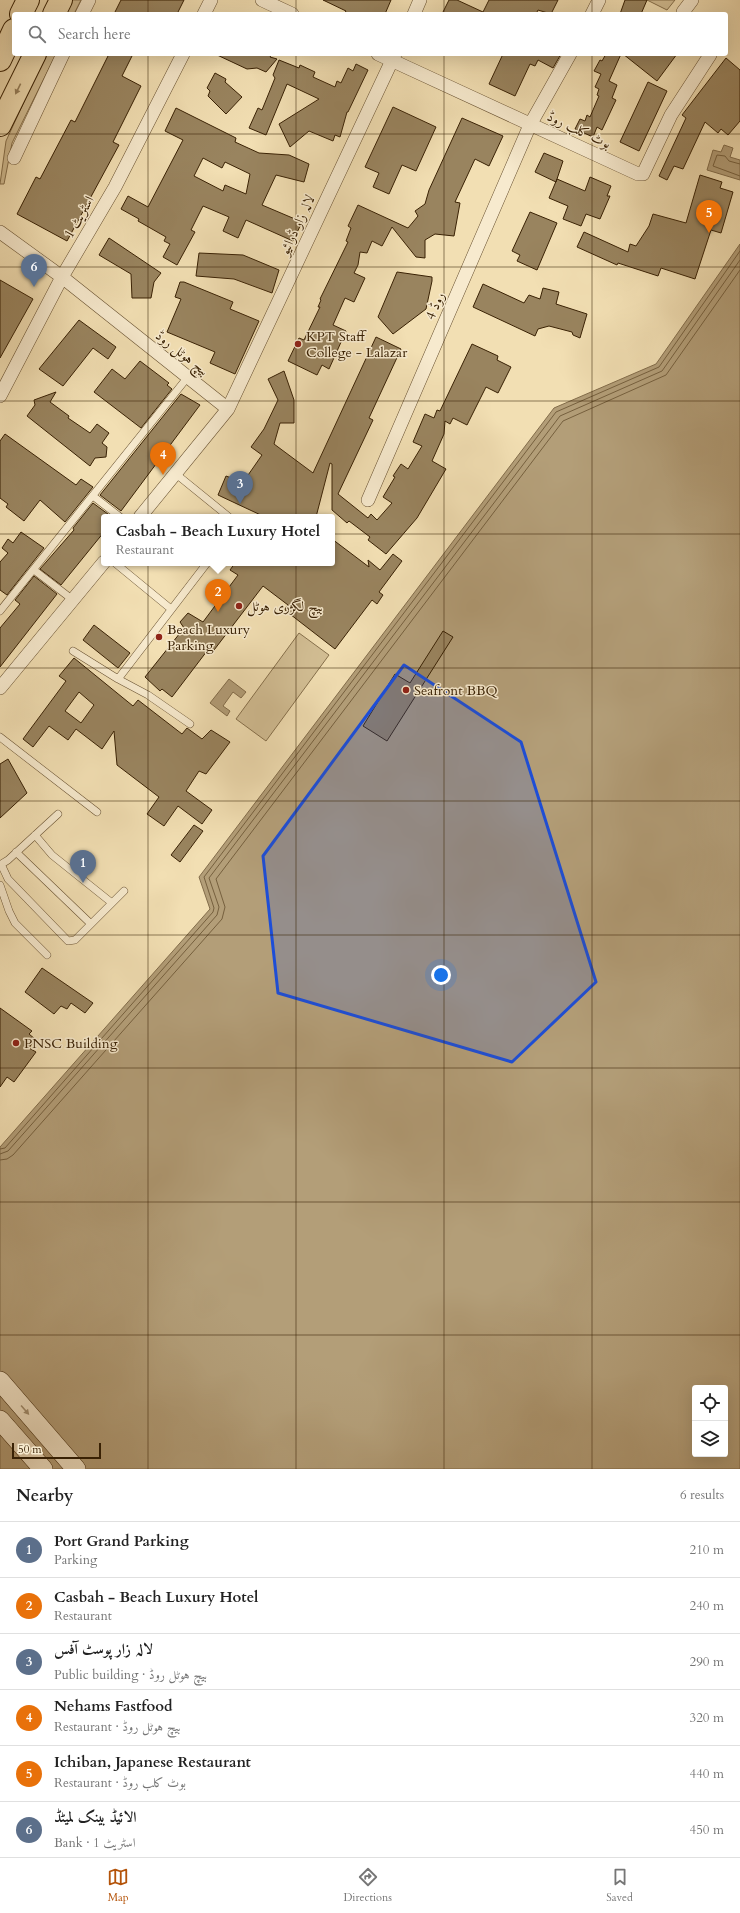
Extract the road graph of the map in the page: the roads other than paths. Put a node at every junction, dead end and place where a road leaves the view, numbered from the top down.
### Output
1 (61, 0) edge
2 (89, 0) edge
3 (211, 0) edge
4 (420, 0) edge
5 (599, 0) edge
6 (692, 0) edge
7 (269, 2) edge
8 (55, 12) edge
9 (83, 12) edge
10 (205, 12) edge
11 (288, 12) edge
12 (415, 12) edge
13 (593, 12) edge
14 (683, 12) dead end
15 (12, 34) edge
16 (34, 56) edge
17 (62, 56) edge
18 (182, 56) edge
19 (569, 56) edge
20 (709, 56) edge
21 (393, 57) edge
22 (0, 60) edge
23 (0, 125) edge
24 (530, 125) junction
25 (14, 158) dead end
26 (2, 235) edge
27 (62, 277) junction
28 (188, 378) junction
29 (0, 396) edge
30 (228, 409) junction
31 (176, 474) junction
32 (93, 496) junction
33 (368, 500) dead end
34 (116, 514) edge
35 (143, 514) edge
36 (225, 514) edge
37 (101, 566) edge
38 (119, 566) edge
39 (205, 566) edge
40 (34, 570) junction
41 (73, 600) junction
42 (171, 608) junction
43 (0, 611) edge
44 (73, 651) dead end
45 (118, 679) junction
46 (0, 688) edge
47 (190, 724) dead end
48 (0, 737) edge
49 (97, 812) dead end
50 (58, 814) dead end
51 (35, 835) junction
52 (16, 852) junction
53 (0, 864) edge
54 (0, 885) edge
55 (124, 891) dead end
56 (112, 903) junction
57 (91, 924) junction
58 (48, 955) dead end
59 (0, 1381) edge
60 (0, 1420) edge
61 (43, 1469) edge
62 (76, 1469) edge

1 - 8 highway
2 - 9 street
3 - 10 street
4 - 12 street
5 - 13 street
6 - 14 street
7 - 11 street
15 - 22 highway
16 -> 23 highway
17 - 25 street
18 - 27 street, اسٹریٹ 1
19 - 24 street, روڈ 4
20 - 24 street, بوٹ کلب روڈ
21 - 24 street, بوٹ کلب روڈ
21 - 30 street, لالہ زار ڈرائیو
24 - 33 street, روڈ 4
26 - 27 street, بیچ ہوٹل روڈ
27 - 28 street, بیچ ہوٹل روڈ
27 - 29 street, اسٹریٹ 1
28 - 30 street, بیچ ہوٹل روڈ
28 - 32 lane
30 - 31 street
31 - 35 street
31 - 36 lane
32 - 34 lane
32 - 40 lane
37 - 41 street
38 - 42 lane
39 - 42 lane
40 - 41 lane
40 - 43 lane
41 - 46 street
42 - 45 lane
44 - 45 lane
45 - 47 lane
48 - 49 lane
50 - 51 lane
51 - 52 lane
51 - 56 lane
52 - 53 lane
52 - 57 lane
53 - 57 lane
54 - 58 lane
55 - 56 lane
56 - 57 lane
59 -> 62 main road
60 - 61 main road

